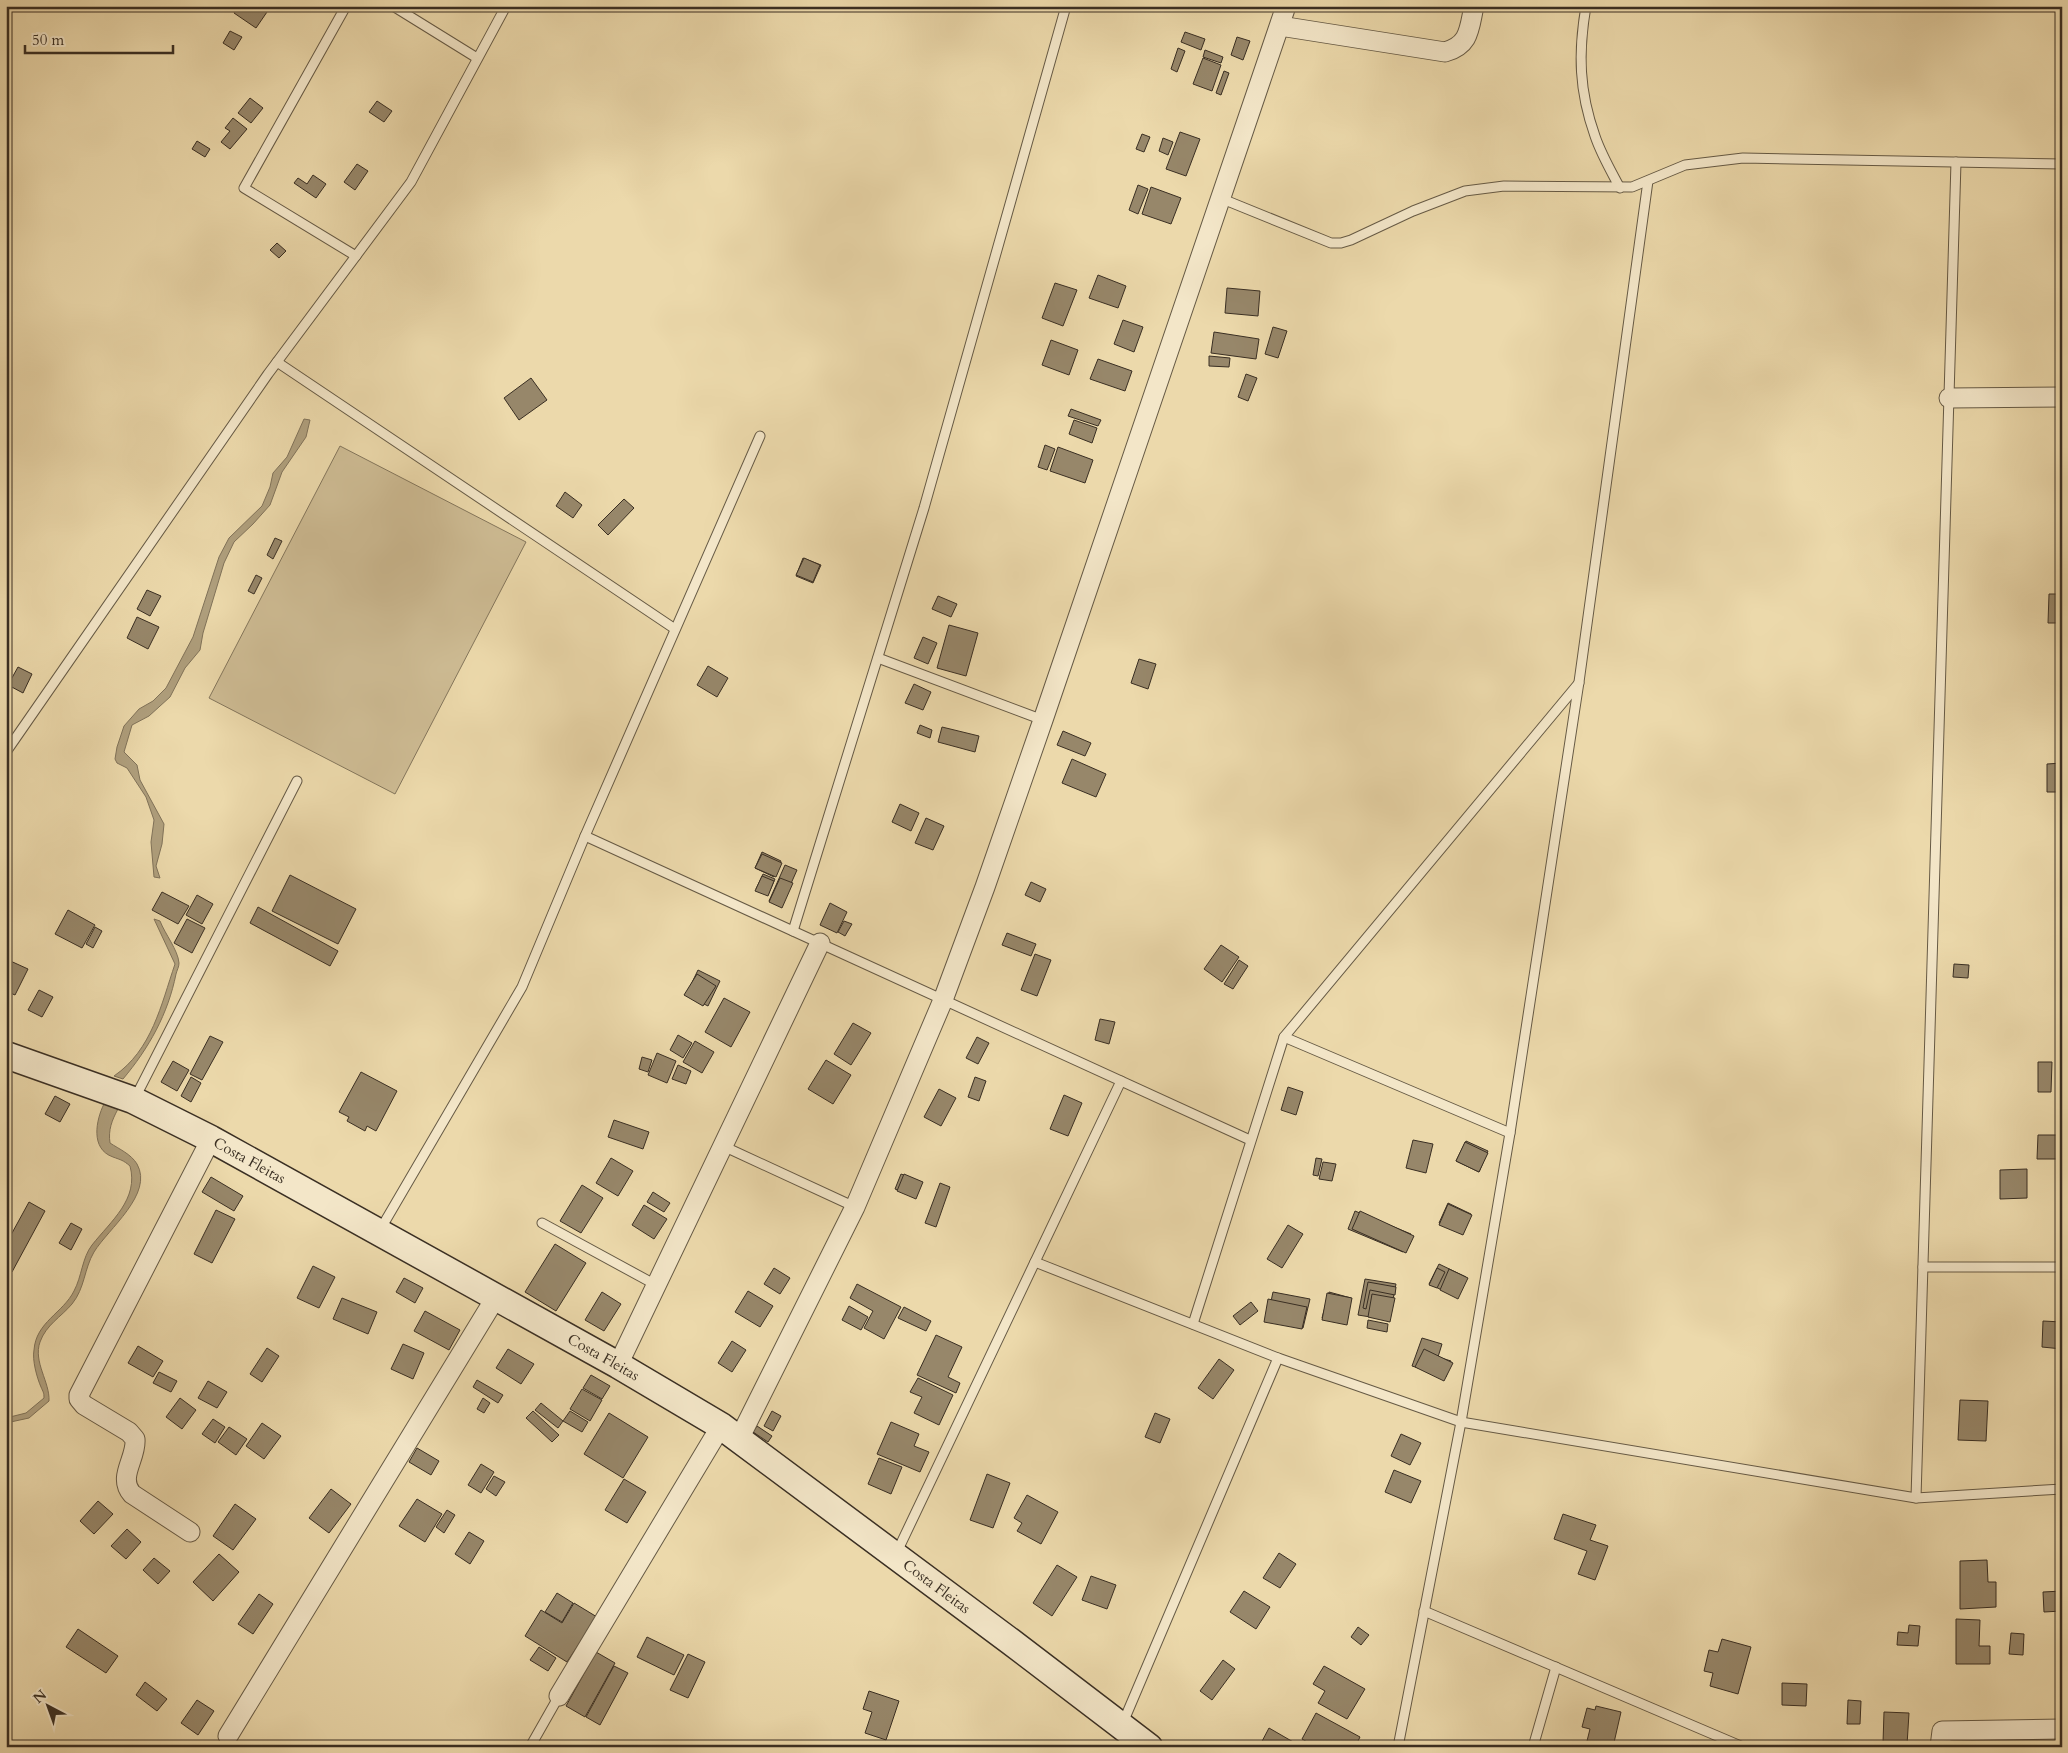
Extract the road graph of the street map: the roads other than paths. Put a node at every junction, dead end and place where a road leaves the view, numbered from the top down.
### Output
1 (346, 6) edge
2 (393, 6) edge
3 (506, 6) edge
4 (1066, 6) edge
5 (1286, 6) edge
6 (1474, 6) edge
7 (1586, 6) edge
8 (1280, 26) junction
9 (477, 58) junction
10 (1956, 162) junction
11 (2062, 164) edge
12 (1648, 180) junction
13 (1620, 188) junction
14 (1219, 198) junction
15 (356, 256) junction
16 (277, 362) junction
17 (2062, 397) edge
18 (1949, 398) junction
19 (760, 436) dead end
20 (675, 629) junction
21 (878, 658) junction
22 (1579, 682) junction
23 (1043, 720) junction
24 (6, 752) edge
25 (297, 781) dead end
26 (585, 836) junction
27 (793, 931) junction
28 (820, 943) junction
29 (943, 1000) junction
30 (1284, 1038) junction
31 (6, 1056) edge
32 (1120, 1081) junction
33 (133, 1100) junction
34 (1510, 1132) junction
35 (211, 1140) junction
36 (1250, 1140) junction
37 (723, 1146) junction
38 (855, 1208) junction
39 (542, 1223) dead end
40 (378, 1232) junction
41 (1035, 1262) junction
42 (1923, 1267) junction
43 (2062, 1267) edge
44 (656, 1285) junction
45 (496, 1297) junction
46 (1192, 1324) junction
47 (1278, 1358) junction
48 (618, 1365) junction
49 (1461, 1422) junction
50 (730, 1433) junction
51 (2062, 1489) edge
52 (1916, 1498) junction
53 (190, 1532) dead end
54 (895, 1556) junction
55 (1424, 1611) junction
56 (1556, 1667) junction
57 (559, 1696) joint
58 (1122, 1725) junction
59 (2062, 1729) edge
60 (228, 1736) dead end
61 (530, 1747) edge
62 (1149, 1747) edge
63 (1398, 1747) edge
64 (1533, 1747) edge
65 (1743, 1747) edge
66 (1940, 1747) edge

1 - 15 lane
2 - 9 lane
3 - 9 lane
4 - 21 lane
5 - 8 street
6 - 8 street
7 - 13 lane
8 - 14 street
9 - 15 lane
10 - 11 lane
10 - 12 lane
10 - 18 lane
12 - 13 lane
12 - 22 lane
13 - 14 lane
14 - 23 street
15 - 16 lane
16 - 20 lane
16 - 24 lane
17 - 18 street
18 - 42 lane
19 - 20 lane
20 - 26 lane
21 - 23 lane
21 - 27 lane
22 - 30 lane
22 - 34 lane
23 - 29 street
25 - 33 lane
26 - 27 lane
26 - 40 lane
27 - 28 lane
28 - 29 lane
28 - 37 street
29 - 32 lane
29 - 38 street
30 - 34 lane
30 - 36 lane
31 - 33 main road, Costa Fleitas
32 - 36 lane
32 - 41 lane
33 - 35 main road, Costa Fleitas
34 - 49 lane
35 - 40 main road, Costa Fleitas
35 - 53 street
36 - 46 lane
37 - 38 lane
37 - 44 street
38 - 50 street
39 - 44 lane
40 - 45 main road, Costa Fleitas
41 - 46 lane
41 - 54 lane
42 - 43 lane
42 - 52 lane
44 - 48 street
45 - 48 main road, Costa Fleitas
45 - 60 street
46 - 47 lane
47 - 49 lane
47 - 58 lane
48 - 50 main road, Costa Fleitas
49 - 52 lane
49 - 55 lane
50 - 54 main road, Costa Fleitas
50 - 57 street
51 - 52 lane
54 - 58 main road, Costa Fleitas
55 - 56 lane
55 - 63 lane
56 - 64 lane
56 - 65 lane
57 - 61 lane
58 - 62 main road, Costa Fleitas
59 - 66 street

